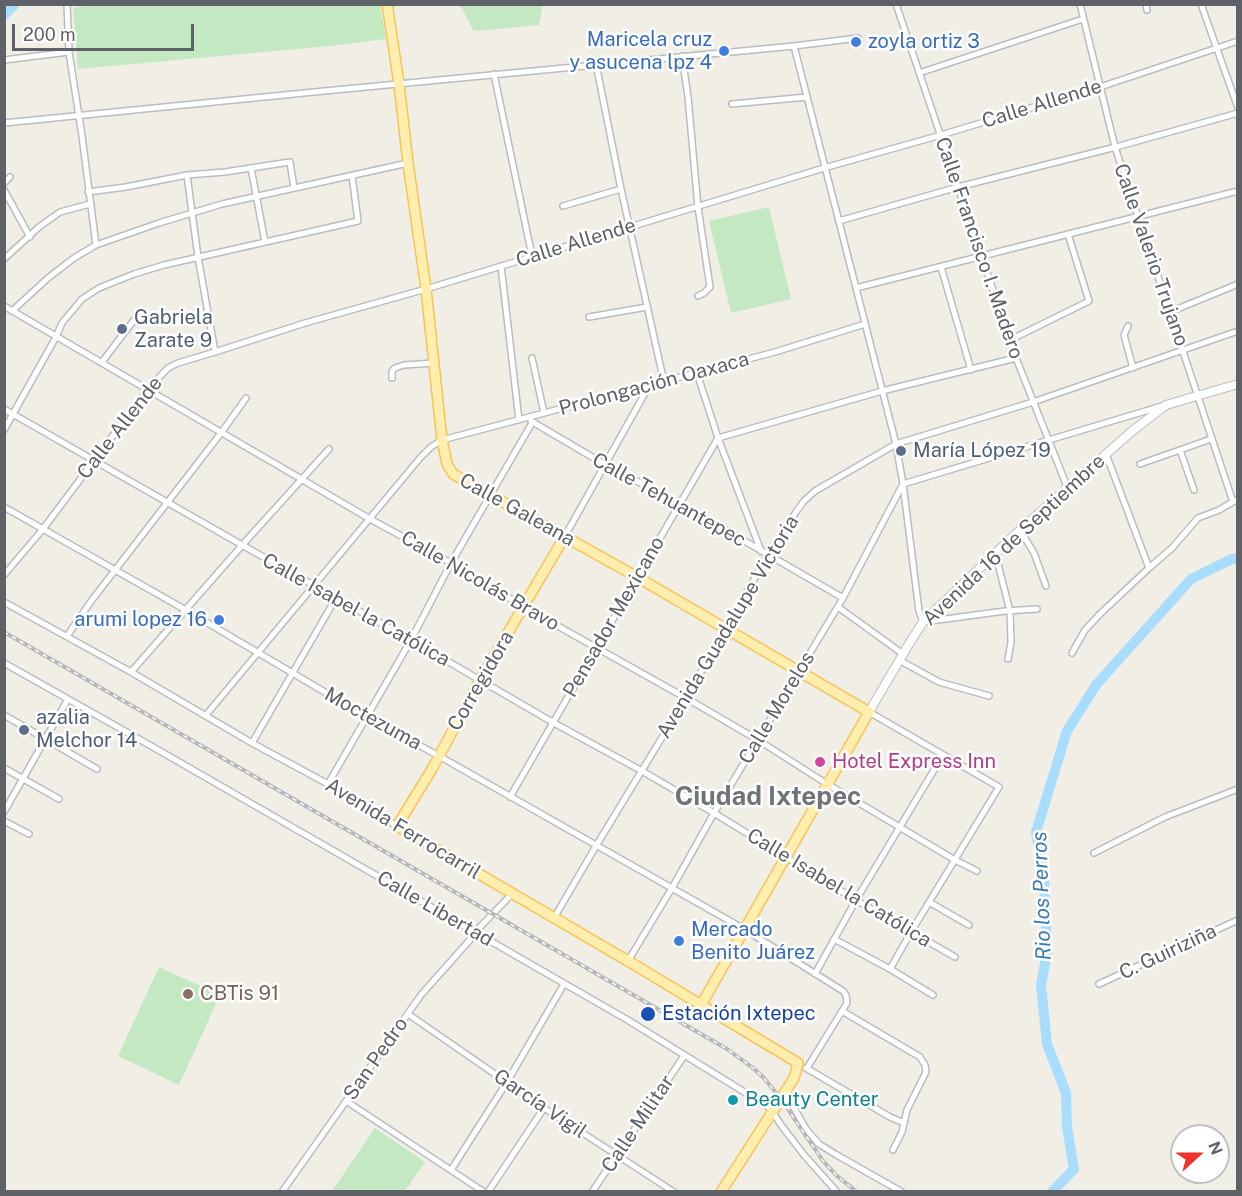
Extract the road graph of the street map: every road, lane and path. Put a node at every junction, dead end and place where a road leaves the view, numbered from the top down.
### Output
1 (67, 4) edge
2 (387, 4) edge
3 (1080, 4) edge
4 (1201, 4) edge
5 (898, 5) edge
6 (1083, 19) junction
7 (858, 38) dead end
8 (1238, 41) edge
9 (794, 46) junction
10 (1216, 48) junction
11 (69, 52) junction
12 (682, 56) junction
13 (4, 60) edge
14 (596, 64) junction
15 (919, 73) junction
16 (494, 74) junction
17 (399, 84) junction
18 (1100, 87) junction
19 (807, 97) junction
20 (732, 104) dead end
21 (1238, 108) edge
22 (1238, 113) edge
23 (79, 116) junction
24 (4, 123) edge
25 (941, 135) junction
26 (1115, 147) junction
27 (408, 163) junction
28 (251, 168) junction
29 (825, 168) junction
30 (187, 175) junction
31 (352, 176) junction
32 (10, 177) dead end
33 (4, 183) edge
34 (958, 187) junction
35 (294, 188) junction
36 (621, 189) junction
37 (4, 190) edge
38 (1238, 190) edge
39 (88, 192) junction
40 (256, 196) junction
41 (90, 204) junction
42 (563, 207) dead end
43 (698, 207) junction
44 (193, 214) junction
45 (1138, 217) junction
46 (839, 221) junction
47 (629, 227) junction
48 (1068, 234) junction
49 (30, 237) junction
50 (265, 242) junction
51 (96, 245) junction
52 (532, 255) junction
53 (198, 257) junction
54 (981, 257) junction
55 (4, 259) edge
56 (501, 266) junction
57 (941, 267) junction
58 (1238, 284) edge
59 (856, 288) junction
60 (426, 289) junction
61 (698, 296) dead end
62 (4, 306) edge
63 (647, 307) junction
64 (12, 311) junction
65 (1170, 312) junction
66 (589, 317) dead end
67 (134, 320) dead end
68 (865, 324) junction
69 (1128, 326) dead end
70 (1238, 331) edge
71 (56, 337) junction
72 (1010, 340) junction
73 (1184, 350) junction
74 (215, 352) junction
75 (532, 358) dead end
76 (1016, 358) junction
77 (102, 362) junction
78 (434, 363) junction
79 (1133, 368) junction
80 (971, 370) junction
81 (697, 373) junction
82 (393, 378) dead end
83 (664, 382) junction
84 (1238, 384) edge
85 (649, 386) junction
86 (148, 389) junction
87 (882, 391) junction
88 (1197, 395) junction
89 (246, 398) dead end
90 (1033, 402) junction
91 (1166, 405) junction
92 (4, 409) edge
93 (544, 413) junction
94 (14, 414) junction
95 (528, 417) junction
96 (519, 420) junction
97 (532, 423) junction
98 (4, 430) edge
99 (221, 433) junction
100 (718, 438) junction
101 (1211, 439) junction
102 (442, 440) junction
103 (1049, 440) junction
104 (896, 444) junction
105 (329, 449) dead end
106 (1180, 450) junction
107 (1106, 454) junction
108 (94, 460) junction
109 (604, 464) junction
110 (1140, 464) dead end
111 (303, 479) junction
112 (903, 484) junction
113 (1068, 489) junction
114 (1194, 490) dead end
115 (491, 494) junction
116 (1235, 500) edge
117 (167, 502) junction
118 (679, 504) junction
119 (4, 507) edge
120 (370, 519) junction
121 (43, 529) junction
122 (1020, 530) junction
123 (565, 536) junction
124 (242, 545) junction
125 (761, 551) junction
126 (768, 555) junction
127 (994, 555) junction
128 (451, 563) junction
129 (1149, 568) junction
130 (115, 570) junction
131 (4, 575) edge
132 (638, 577) junction
133 (313, 585) junction
134 (1046, 586) dead end
135 (843, 597) junction
136 (336, 598) junction
137 (4, 602) edge
138 (524, 607) junction
139 (838, 607) junction
140 (184, 609) junction
141 (1037, 609) dead end
142 (1010, 611) junction
143 (923, 622) junction
144 (726, 629) junction
145 (67, 636) junction
146 (411, 640) junction
147 (596, 648) junction
148 (1072, 653) dead end
149 (257, 654) junction
150 (901, 657) junction
151 (1008, 659) dead end
152 (4, 663) edge
153 (800, 671) junction
154 (131, 672) junction
155 (293, 674) junction
156 (480, 680) junction
157 (989, 696) dead end
158 (686, 698) junction
159 (68, 699) junction
160 (869, 711) junction
161 (4, 715) edge
162 (206, 715) junction
163 (367, 717) junction
164 (554, 723) junction
165 (45, 739) junction
166 (758, 740) junction
167 (252, 742) junction
168 (943, 755) junction
169 (439, 756) junction
170 (4, 768) edge
171 (97, 768) dead end
172 (642, 771) junction
173 (23, 779) junction
174 (328, 784) junction
175 (827, 784) junction
176 (1238, 789) edge
177 (510, 797) junction
178 (59, 799) dead end
179 (4, 812) edge
180 (714, 813) junction
181 (4, 821) edge
182 (397, 826) junction
183 (899, 826) junction
184 (29, 834) dead end
185 (596, 846) junction
186 (1094, 853) dead end
187 (787, 857) junction
188 (955, 860) junction
189 (977, 871) dead end
190 (672, 888) junction
191 (512, 894) junction
192 (856, 900) junction
193 (929, 902) junction
194 (554, 918) junction
195 (1238, 920) edge
196 (969, 925) dead end
197 (744, 929) junction
198 (911, 932) junction
199 (476, 933) junction
200 (834, 939) junction
201 (955, 957) dead end
202 (628, 961) junction
203 (890, 969) junction
204 (815, 974) junction
205 (564, 984) junction
206 (1099, 984) dead end
207 (933, 994) dead end
208 (701, 1005) junction
209 (842, 1011) junction
210 (408, 1014) junction
211 (684, 1056) junction
212 (798, 1063) junction
213 (807, 1068) junction
214 (507, 1082) junction
215 (785, 1092) junction
216 (346, 1101) junction
217 (544, 1108) junction
218 (772, 1111) junction
219 (904, 1123) junction
220 (893, 1150) dead end
221 (616, 1155) junction
222 (450, 1170) junction
223 (285, 1190) edge
224 (486, 1191) edge
225 (592, 1191) edge
226 (674, 1191) edge
227 (721, 1191) edge
228 (837, 1191) edge
229 (903, 1191) edge

1 - 11 street
2 - 17 main road, Calle Galeana
3 - 6 street, Calle Valerio Trujano
4 - 10 street
5 - 15 street, Calle Francisco I. Madero
6 - 15 street
6 - 18 street, Calle Valerio Trujano
7 - 9 street
8 - 10 street, Calle Allende
9 - 12 street
9 - 19 street
10 - 18 street, Calle Allende
10 - 21 street
11 - 13 street
11 - 23 street
12 - 14 street
12 - 43 street
14 - 16 street
14 - 36 street
15 - 25 street, Calle Francisco I. Madero
16 - 17 street
16 - 52 street
17 - 23 street
17 - 27 main road, Calle Galeana
18 - 25 street, Calle Allende
18 - 26 street, Calle Valerio Trujano
19 - 20 street
19 - 29 street
22 - 26 street
23 - 24 street
23 - 39 street
25 - 29 street, Calle Allende
25 - 34 street, Calle Francisco I. Madero
26 - 34 street
26 - 45 street, Calle Valerio Trujano
27 - 31 street
27 - 60 main road, Calle Galeana
28 - 30 street
28 - 35 street
28 - 40 street
29 - 43 street, Calle Allende
29 - 46 street
30 - 39 street
30 - 44 street
31 - 35 street
31 - 50 street
32 - 33 street
34 - 46 street
34 - 54 street, Calle Francisco I. Madero
35 - 40 street
36 - 42 street
36 - 47 street
37 - 49 street
38 - 45 street
39 - 41 street
40 - 44 street
40 - 50 street
41 - 49 street
41 - 51 street
43 - 47 street, Calle Allende
43 - 61 street
44 - 51 street
44 - 53 street
45 - 48 street
45 - 65 street, Calle Valerio Trujano
46 - 59 street
47 - 52 street, Calle Allende
47 - 63 street
48 - 54 street
48 - 72 street
49 - 55 street
50 - 53 street
51 - 64 street
52 - 56 street, Calle Allende
53 - 71 street
53 - 74 street
54 - 57 street
54 - 72 street, Calle Francisco I. Madero
56 - 60 street, Calle Allende
56 - 96 street
57 - 59 street
57 - 80 street
58 - 65 street
59 - 68 street
60 - 74 street, Calle Allende
60 - 78 main road, Calle Galeana
62 - 64 street, Calle Nicolás Bravo
63 - 66 street
63 - 83 street
64 - 71 street, Calle Nicolás Bravo
65 - 73 street, Calle Valerio Trujano
67 - 77 street
68 - 81 street, Prolongación Oaxaca
68 - 87 street
69 - 79 street
70 - 73 street, Avenida Guadalupe Victoria
71 - 77 street, Calle Nicolás Bravo
71 - 94 street
72 - 76 street, Calle Francisco I. Madero
73 - 79 street, Avenida Guadalupe Victoria
73 - 88 street, Calle Valerio Trujano
74 - 86 street, Calle Allende
75 - 93 street
76 - 80 street
76 - 90 street, Calle Francisco I. Madero
77 - 86 street, Calle Nicolás Bravo
78 - 82 street
78 - 102 main road, Calle Galeana
79 - 90 street, Avenida Guadalupe Victoria
80 - 87 street
81 - 83 street, Prolongación Oaxaca
81 - 100 street
83 - 85 street, Prolongación Oaxaca
84 - 88 street, Avenida 16 de Septiembre
85 - 93 street, Prolongación Oaxaca
85 - 109 street
86 - 99 street, Calle Nicolás Bravo
86 - 108 street, Calle Allende
87 - 100 street
87 - 104 street
88 - 91 street, Avenida 16 de Septiembre
88 - 101 street, Calle Valerio Trujano
89 - 99 street
90 - 103 street, Calle Francisco I. Madero
90 - 104 street, Avenida Guadalupe Victoria
91 - 103 street
91 - 107 street, Avenida 16 de Septiembre
92 - 94 street, Calle Isabel la Católica
93 - 95 street, Prolongación Oaxaca
94 - 98 street
94 - 108 street, Calle Isabel la Católica
95 - 96 street, Prolongación Oaxaca
95 - 97 street, Calle Tehuantepec
96 - 102 street, Prolongación Oaxaca
97 - 109 street, Calle Tehuantepec
97 - 115 street
99 - 111 street, Calle Nicolás Bravo
99 - 117 street
100 - 118 street, Pensador Mexicano
100 - 125 street
101 - 106 street
101 - 116 street, Calle Valerio Trujano
102 - 115 main road, Calle Galeana
102 - 120 street
103 - 112 street
103 - 113 street, Calle Francisco I. Madero
104 - 112 street
104 - 126 street, Avenida Guadalupe Victoria
105 - 111 street
106 - 110 street
106 - 114 street
107 - 113 street, Avenida 16 de Septiembre
107 - 129 street
108 - 117 street, Calle Isabel la Católica
108 - 121 street, Calle Allende
109 - 118 street, Calle Tehuantepec
109 - 123 street
111 - 120 street, Calle Nicolás Bravo
111 - 124 street
112 - 135 street, Calle Morelos
112 - 143 street
113 - 122 street, Avenida 16 de Septiembre
115 - 123 main road, Calle Galeana
115 - 128 street
116 - 129 street
117 - 124 street, Calle Isabel la Católica
117 - 130 street
118 - 125 street, Calle Tehuantepec
118 - 132 street, Pensador Mexicano
119 - 121 street, Moctezuma
120 - 128 street, Calle Nicolás Bravo
120 - 133 street
121 - 130 street, Moctezuma
121 - 131 street, Calle Allende
122 - 127 street, Avenida 16 de Septiembre
122 - 134 street
123 - 132 main road, Calle Galeana
123 - 138 main road, Corregidora
124 - 133 street, Calle Isabel la Católica
124 - 140 street
125 - 126 street, Calle Tehuantepec
126 - 135 street, Calle Tehuantepec
126 - 144 street, Avenida Guadalupe Victoria
127 - 142 street
127 - 143 street, Avenida 16 de Septiembre
128 - 138 street, Calle Nicolás Bravo
128 - 146 street
129 - 148 street
130 - 140 street, Moctezuma
130 - 145 street
132 - 144 main road, Calle Galeana
132 - 147 street, Pensador Mexicano
133 - 136 street, Calle Isabel la Católica
133 - 149 street
135 - 139 street, Calle Morelos
136 - 146 street, Calle Isabel la Católica
136 - 155 street
137 - 145 street, Avenida Ferrocarril
138 - 147 street, Calle Nicolás Bravo
138 - 156 main road, Corregidora
139 - 150 street
139 - 153 street, Calle Morelos
140 - 149 street, Moctezuma
140 - 154 street
141 - 142 street
142 - 143 street
142 - 151 street
143 - 150 street, Avenida 16 de Septiembre
144 - 153 main road, Calle Galeana
144 - 158 street, Avenida Guadalupe Victoria
145 - 154 street, Avenida Ferrocarril
146 - 156 street, Calle Isabel la Católica
146 - 163 street
147 - 158 street, Calle Nicolás Bravo
147 - 164 street, Pensador Mexicano
149 - 155 street, Moctezuma
149 - 162 street
150 - 157 street
150 - 160 street, Avenida 16 de Septiembre
152 - 159 street, Calle Libertad
153 - 160 main road, Calle Galeana
153 - 166 street, Calle Morelos
154 - 162 street, Avenida Ferrocarril
155 - 163 street, Moctezuma
155 - 167 street
156 - 164 street, Calle Isabel la Católica
156 - 169 main road, Corregidora
158 - 166 street, Calle Nicolás Bravo
158 - 172 street, Avenida Guadalupe Victoria
159 - 165 street
159 - 199 street, Calle Libertad
160 - 168 street
160 - 175 main road, Avenida 16 de Septiembre
161 - 165 street
162 - 167 street, Avenida Ferrocarril
163 - 169 street, Moctezuma
163 - 174 street
164 - 172 street, Calle Isabel la Católica
164 - 177 street, Pensador Mexicano
165 - 171 street
165 - 173 street
166 - 175 street, Calle Nicolás Bravo
166 - 180 street, Calle Morelos
167 - 174 street, Avenida Ferrocarril
168 - 183 street
168 - 188 street
169 - 177 street, Moctezuma
169 - 182 main road, Corregidora
170 - 173 street
172 - 180 street, Calle Isabel la Católica
172 - 185 street, Avenida Guadalupe Victoria
173 - 178 street
173 - 179 street
174 - 182 street, Avenida Ferrocarril
175 - 183 street, Calle Nicolás Bravo
175 - 187 main road, Avenida 16 de Septiembre
176 - 186 street
177 - 185 street, Moctezuma
180 - 187 street, Calle Isabel la Católica
180 - 190 street, Calle Morelos
181 - 184 street
182 - 191 main road, Avenida Ferrocarril
183 - 188 street, Calle Nicolás Bravo
183 - 192 street
185 - 190 street, Moctezuma
185 - 194 street, Avenida Guadalupe Victoria
187 - 192 street, Calle Isabel la Católica
187 - 197 main road, Avenida 16 de Septiembre
188 - 189 street, Calle Nicolás Bravo
188 - 193 street
190 - 197 street, Moctezuma
190 - 202 street, Calle Morelos
191 - 194 main road, Avenida Ferrocarril
191 - 199 street, San Pedro
192 - 198 street, Calle Isabel la Católica
192 - 200 street
193 - 196 street
193 - 198 street
194 - 202 main road, Avenida Ferrocarril
195 - 206 street, C. Guiriziña
197 - 204 street, Moctezuma
197 - 208 main road, Avenida 16 de Septiembre
198 - 201 street, Calle Isabel la Católica
198 - 203 street
199 - 205 street, Calle Libertad
199 - 210 street, San Pedro
200 - 203 street
200 - 204 street
202 - 208 main road, Avenida Ferrocarril
203 - 207 street
204 - 209 street, Moctezuma
205 - 211 street, Calle Libertad
205 - 214 street
208 - 212 main road, Avenida Ferrocarril
209 - 213 street
209 - 219 street
210 - 214 street, García Vigil
210 - 216 street, San Pedro
211 - 218 street, Calle Libertad
211 - 221 street, Calle Militar
212 - 213 street
212 - 215 main road
213 - 219 street
214 - 217 street, García Vigil
214 - 222 street
215 - 218 main road
215 - 229 street
216 - 222 street
216 - 223 street, San Pedro
217 - 221 street, García Vigil
217 - 224 street
218 - 227 main road
218 - 228 street, Calle Libertad
219 - 220 street
221 - 225 street, Calle Militar
221 - 226 street, García Vigil
222 - 224 street

